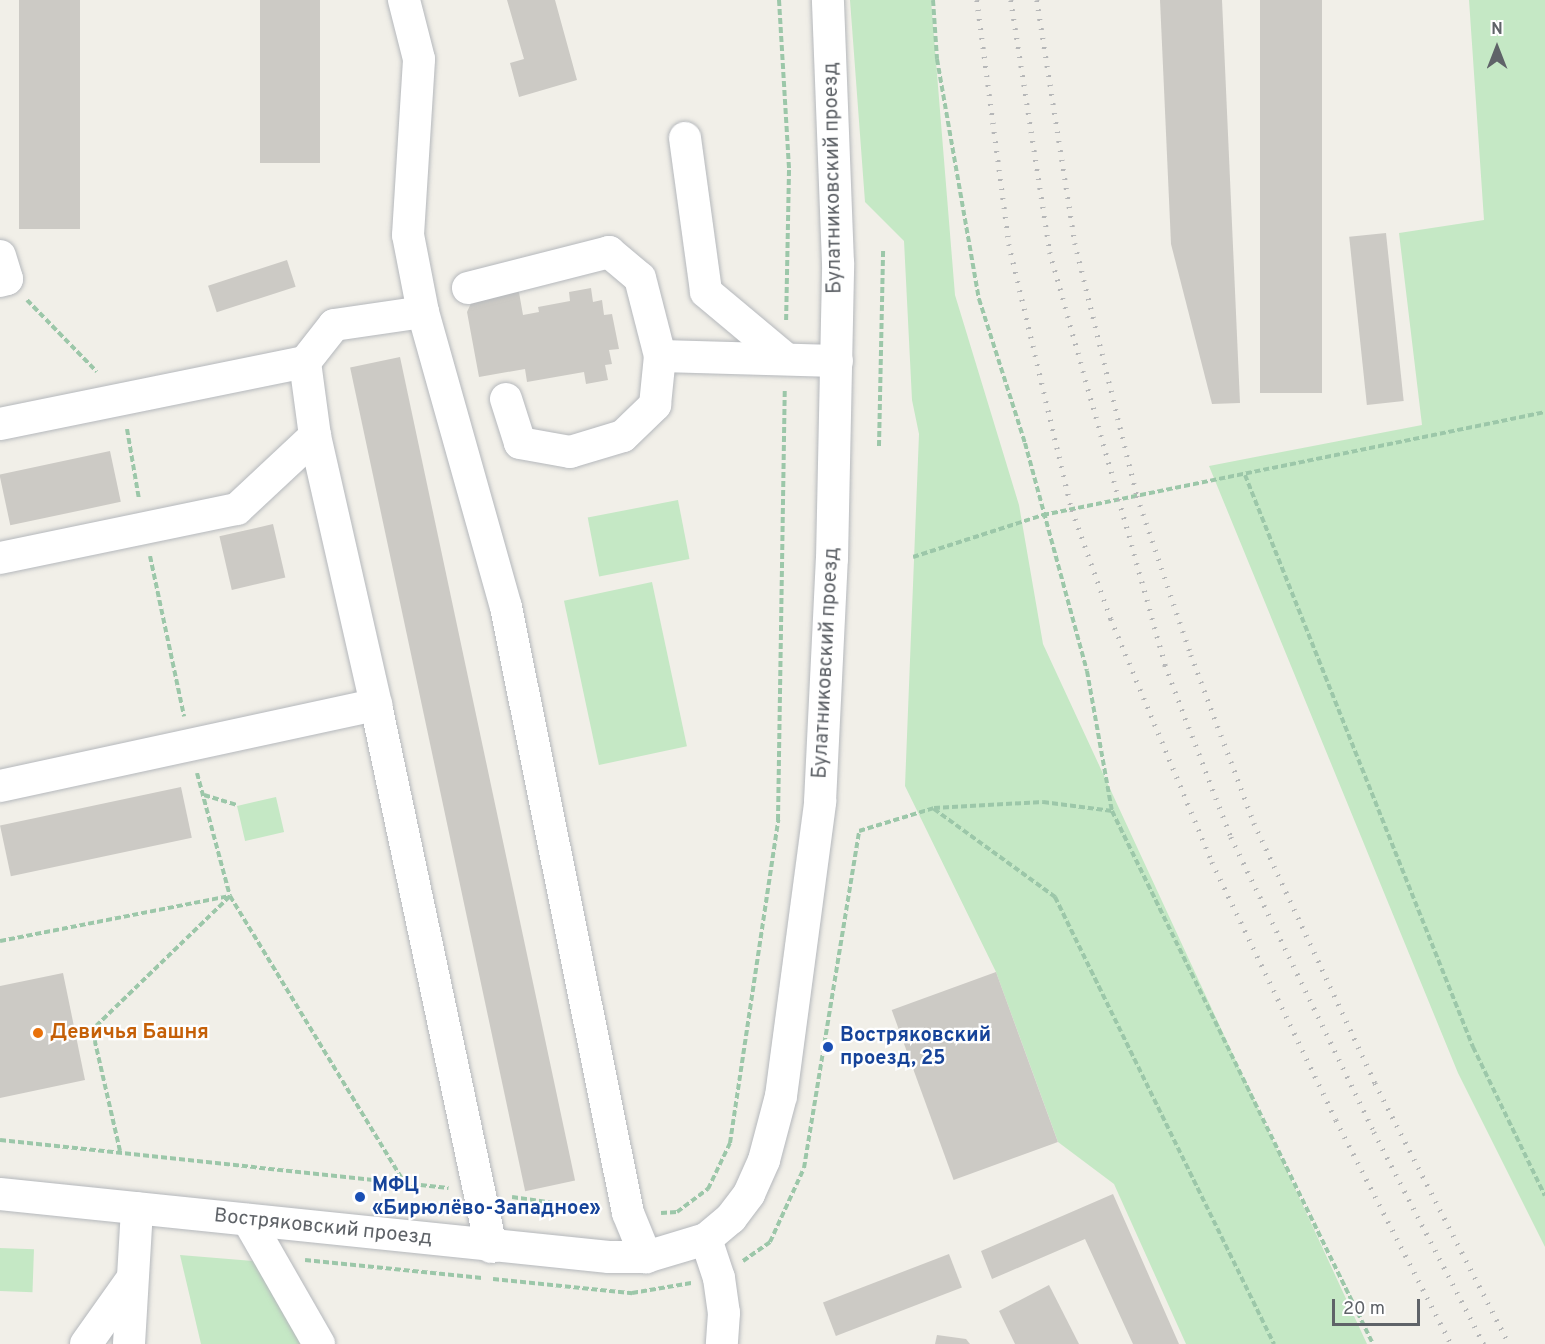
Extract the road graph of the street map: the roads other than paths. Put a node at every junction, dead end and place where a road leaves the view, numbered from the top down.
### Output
1 (404, 0) edge
2 (828, 0) edge
3 (685, 138) dead end
4 (468, 288) dead end
5 (423, 312) junction
6 (660, 356) junction
7 (786, 359) junction
8 (837, 361) junction
9 (305, 362) junction
10 (506, 399) dead end
11 (0, 424) edge
12 (315, 436) junction
13 (0, 558) edge
14 (376, 705) junction
15 (0, 786) edge
16 (0, 1194) edge
17 (137, 1208) junction
18 (248, 1220) junction
19 (706, 1239) junction
20 (491, 1247) junction
21 (646, 1257) junction
22 (132, 1279) junction
23 (86, 1344) edge
24 (129, 1344) edge
25 (319, 1344) edge
26 (722, 1344) edge

1 - 5 street
2 - 8 street, Булатниковский проезд
3 - 7 street
4 - 6 street
5 - 9 street
5 - 21 street
6 - 7 street
6 - 10 street
7 - 8 street
8 - 19 street, Булатниковский проезд
9 - 11 street
9 - 12 street
12 - 13 street
12 - 14 street
14 - 15 street
14 - 20 street
16 - 17 street, Востряковский проезд
17 - 18 street, Востряковский проезд
17 - 22 street
18 - 20 street, Востряковский проезд
18 - 25 street
19 - 21 street, Булатниковский проезд
19 - 26 street
20 - 21 street, Востряковский проезд
22 - 23 street
22 - 24 street

